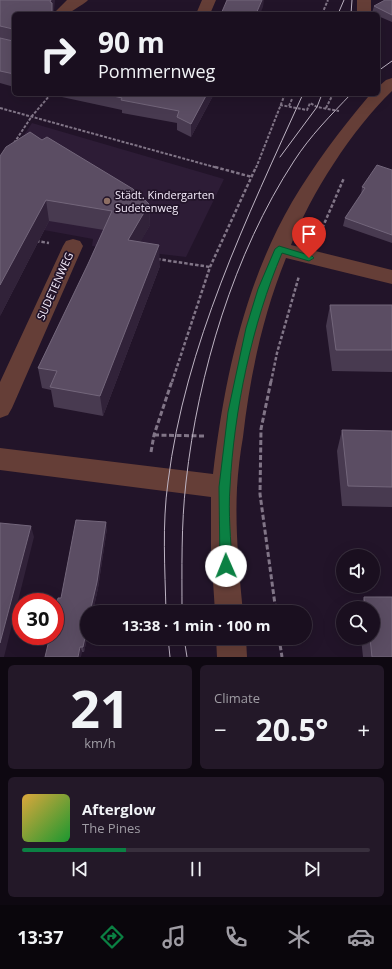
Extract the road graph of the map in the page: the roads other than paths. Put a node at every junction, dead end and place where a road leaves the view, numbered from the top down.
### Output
1 (81, 0) edge
2 (210, 0) edge
3 (364, 0) edge
4 (62, 12) edge
5 (204, 12) edge
6 (364, 12) edge
7 (376, 96) edge
8 (73, 246) road end
9 (279, 249) junction
10 (392, 277) edge
11 (0, 408) edge
12 (0, 459) edge
13 (224, 487) junction
14 (228, 605) edge
15 (231, 645) edge
16 (232, 657) edge

1 - 4 street
2 - 5 street
3 - 6 street
7 - 9 street
8 - 11 street, SUDETENWEG
9 - 10 street
9 - 13 street
12 - 13 street
13 - 14 street
15 - 16 street

